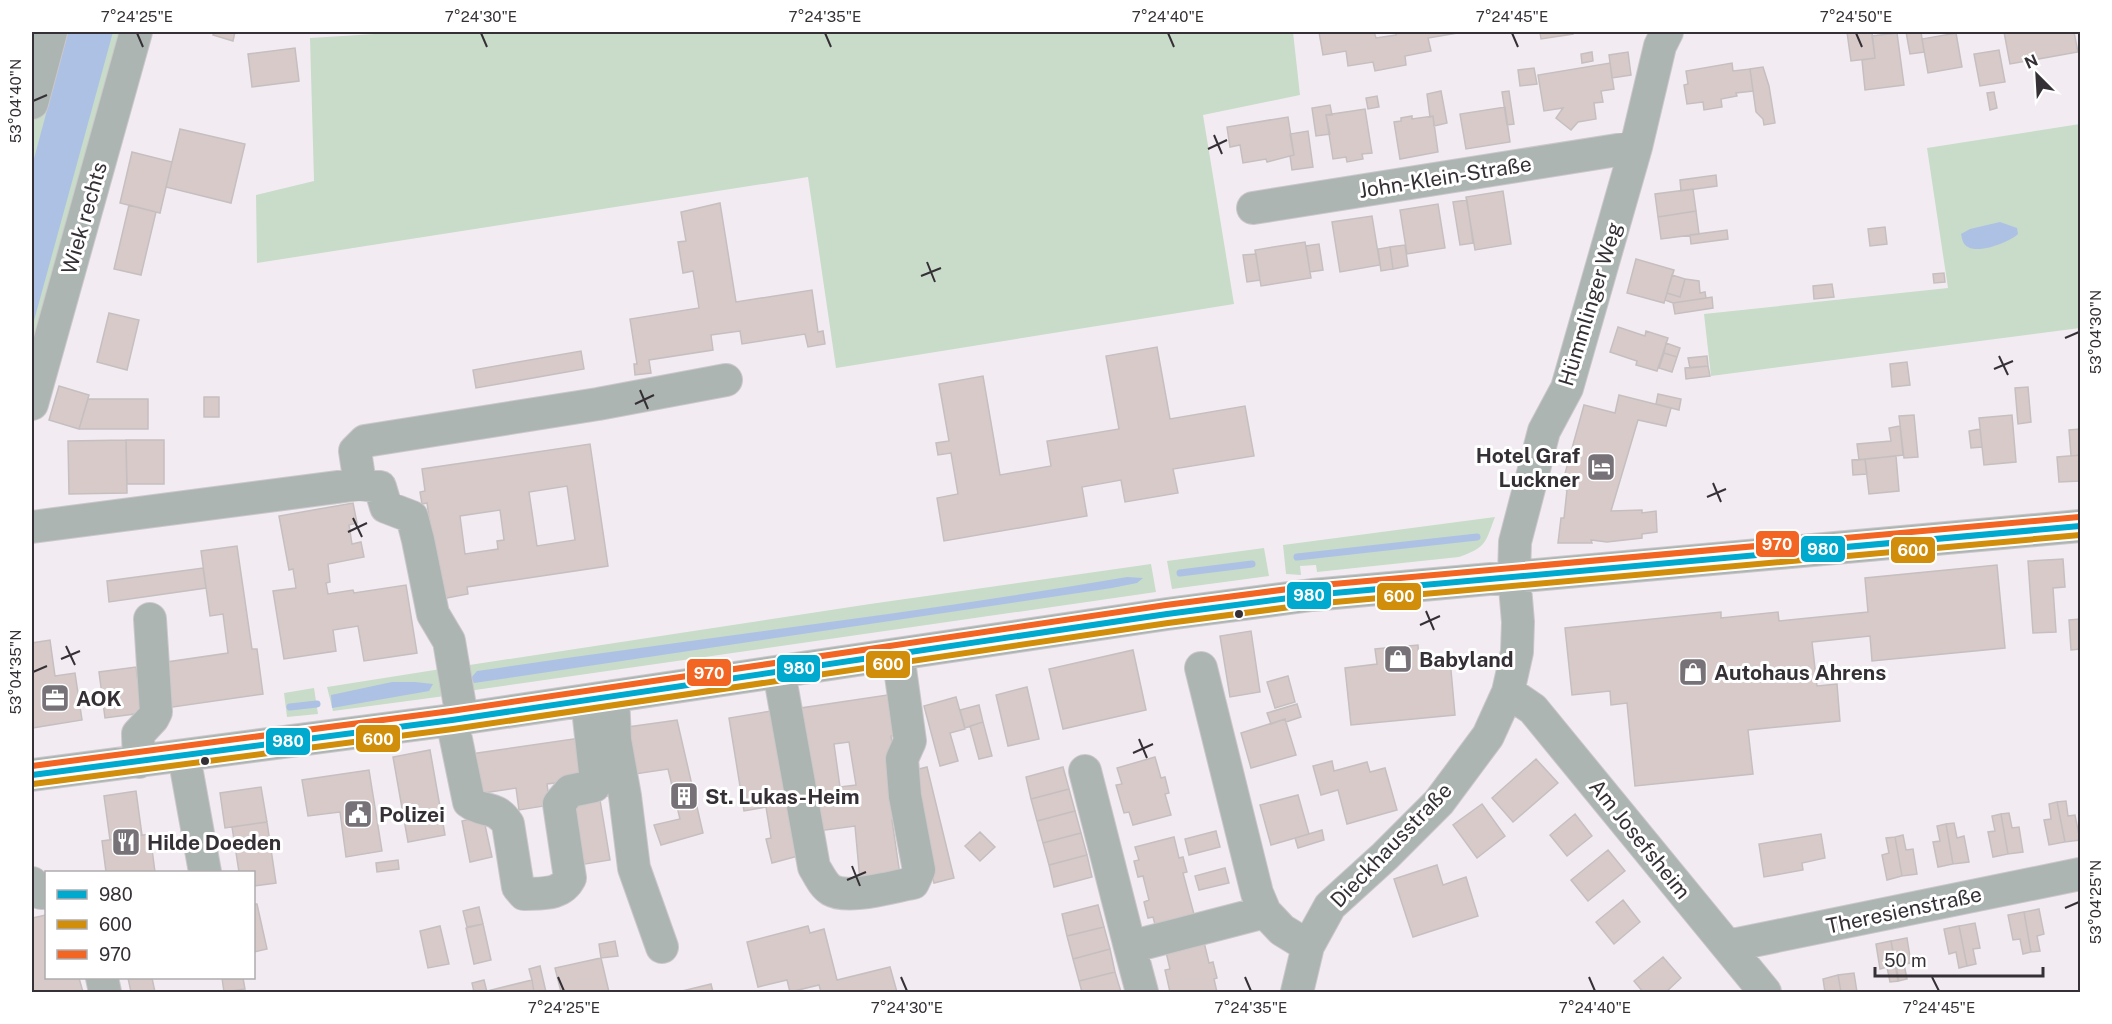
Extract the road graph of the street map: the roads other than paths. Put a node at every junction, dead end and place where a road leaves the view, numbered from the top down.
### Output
1 (51, 32) edge
2 (136, 32) edge
3 (1667, 32) edge
4 (32, 103) edge
5 (1636, 147) junction
6 (1254, 208) dead end
7 (726, 380) dead end
8 (32, 404) edge
9 (360, 484) junction
10 (2080, 526) edge
11 (32, 527) edge
12 (1514, 575) junction
13 (150, 619) dead end
14 (898, 654) junction
15 (1201, 668) dead end
16 (779, 672) junction
17 (1508, 692) junction
18 (600, 698) junction
19 (457, 719) junction
20 (184, 756) junction
21 (139, 762) junction
22 (1085, 771) dead end
23 (32, 776) edge
24 (205, 871) edge
25 (2080, 874) edge
26 (32, 884) edge
27 (45, 893) edge
28 (1265, 912) junction
29 (1308, 945) junction
30 (662, 946) dead end
31 (1728, 946) junction
32 (1130, 947) junction
33 (1142, 993) edge
34 (1298, 993) edge
35 (1765, 993) edge

1 - 4 street
2 - 8 street, Wiek rechts
3 - 5 street, Hümmlinger Weg
5 - 6 street, John-Klein-Straße
5 - 12 street, Hümmlinger Weg
7 - 9 street
9 - 11 street
9 - 19 street
10 - 12 street
12 - 14 street
12 - 17 street, Dieckhausstraße
13 - 21 street
14 - 16 street
14 - 16 street
15 - 28 street
16 - 18 street
17 - 29 street, Dieckhausstraße
17 - 31 street, Am Josefsheim
18 - 19 street
18 - 19 street
18 - 30 street
19 - 20 street
20 - 21 street
20 - 24 street
21 - 23 street
22 - 32 street
25 - 31 street, Theresienstraße
26 - 27 street
28 - 29 street
28 - 32 street
29 - 34 street, Dieckhausstraße
31 - 35 street, Am Josefsheim
32 - 33 street

